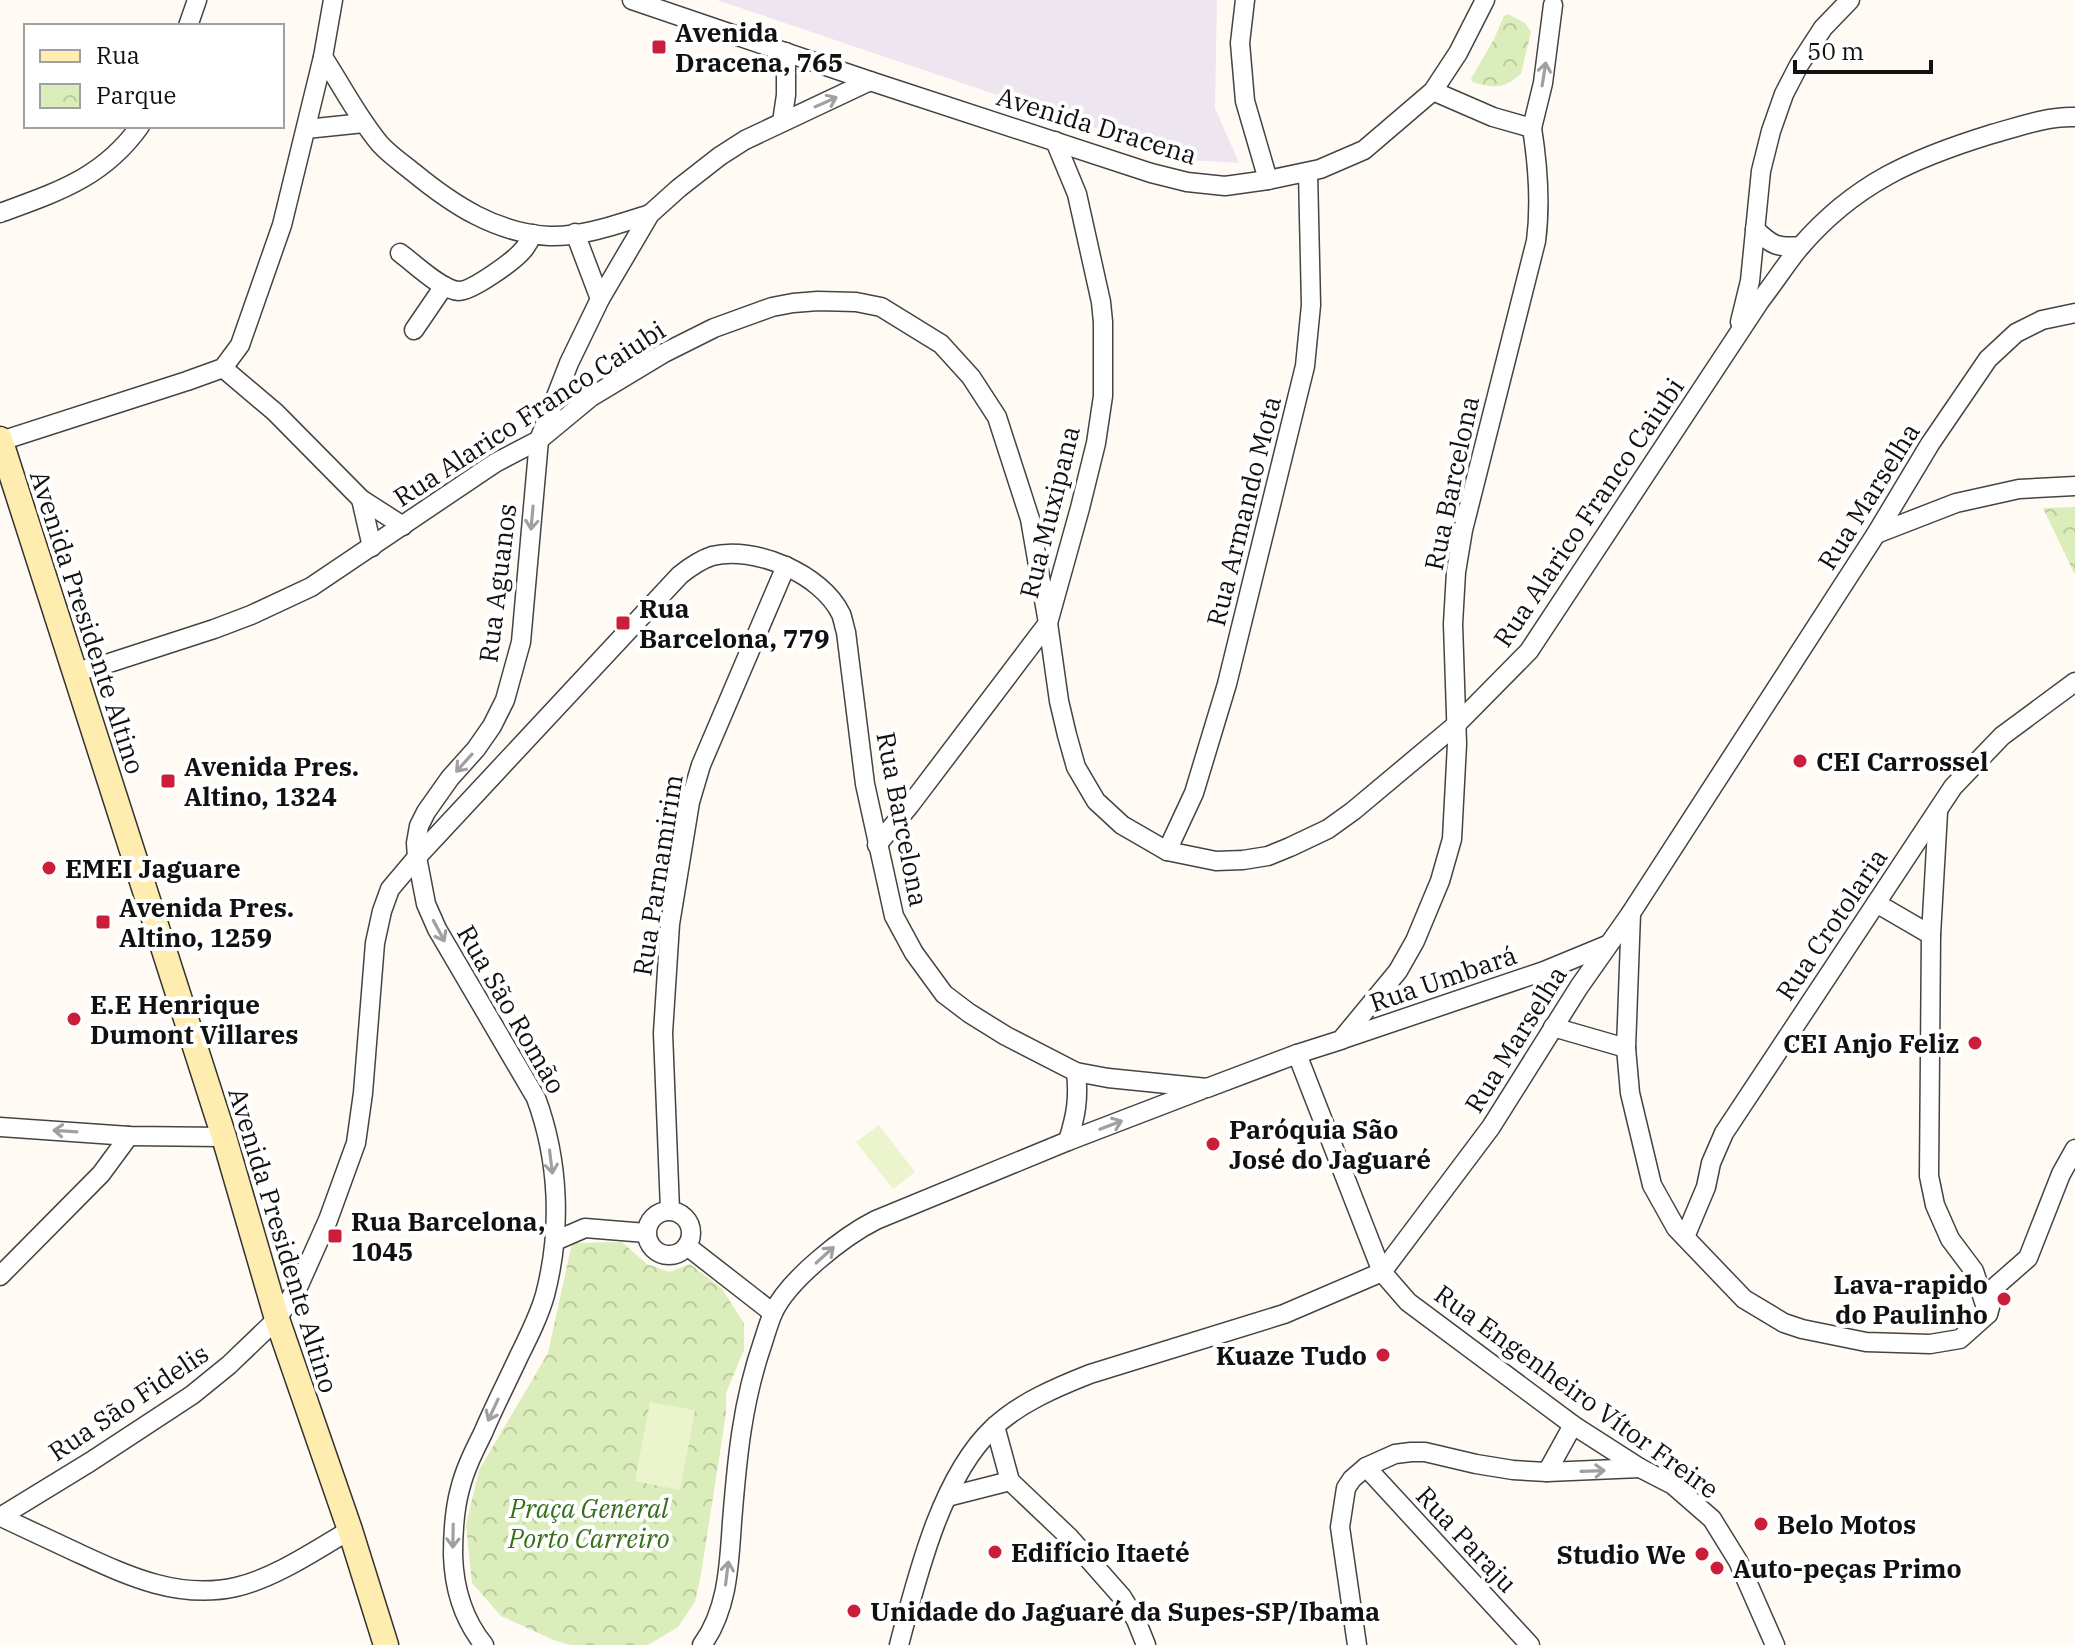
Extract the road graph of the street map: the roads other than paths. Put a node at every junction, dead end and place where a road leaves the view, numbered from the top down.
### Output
1 (197, 0) edge
2 (333, 0) edge
3 (632, 0) edge
4 (1245, 0) edge
5 (1485, 0) edge
6 (1850, 0) edge
7 (1550, 2) edge
8 (189, 24) edge
9 (786, 52) junction
10 (323, 57) junction
11 (870, 81) junction
12 (1433, 91) junction
13 (2075, 117) edge
14 (782, 122) junction
15 (364, 123) junction
16 (138, 128) edge
17 (1532, 128) junction
18 (306, 129) junction
19 (1055, 141) junction
20 (1308, 172) junction
21 (1268, 180) junction
22 (0, 213) edge
23 (650, 214) junction
24 (1755, 229) junction
25 (575, 233) junction
26 (533, 234) junction
27 (1801, 246) junction
28 (400, 253) dead end
29 (444, 286) junction
30 (600, 299) junction
31 (2075, 313) edge
32 (414, 330) dead end
33 (1735, 340) junction
34 (223, 368) junction
35 (0, 440) edge
36 (539, 440) junction
37 (2075, 486) edge
38 (361, 499) junction
39 (403, 526) junction
40 (1876, 534) junction
41 (372, 547) junction
42 (786, 566) junction
43 (1048, 623) junction
44 (74, 672) junction
45 (2075, 682) edge
46 (1457, 724) junction
47 (1938, 812) junction
48 (877, 845) junction
49 (1167, 851) junction
50 (417, 857) junction
51 (1876, 903) junction
52 (1631, 913) junction
53 (1931, 935) junction
54 (1607, 945) junction
55 (1553, 1027) junction
56 (1341, 1040) junction
57 (1626, 1048) junction
58 (1297, 1054) junction
59 (1076, 1072) junction
60 (1207, 1088) junction
61 (0, 1127) edge
62 (129, 1136) junction
63 (224, 1137) junction
64 (1068, 1141) junction
65 (2075, 1149) edge
66 (670, 1210) junction
67 (646, 1233) junction
68 (1685, 1237) junction
69 (555, 1241) junction
70 (687, 1246) junction
71 (1382, 1272) junction
72 (0, 1276) edge
73 (773, 1313) junction
74 (1988, 1314) junction
75 (277, 1319) junction
76 (1573, 1425) junction
77 (995, 1426) junction
78 (1366, 1467) junction
79 (1640, 1468) junction
80 (1547, 1472) junction
81 (1010, 1481) junction
82 (947, 1497) junction
83 (0, 1517) edge
84 (350, 1530) junction
85 (386, 1645) edge
86 (484, 1645) edge
87 (702, 1645) edge
88 (899, 1645) edge
89 (1146, 1645) edge
90 (1357, 1645) edge
91 (1530, 1645) edge
92 (1775, 1645) edge

1 - 8 street
2 - 10 street
3 - 9 street, Avenida Dracena
4 - 21 street
5 - 12 street, Avenida Dracena
6 - 24 street
17 -> 7 street
9 - 11 street, Avenida Dracena
9 - 14 street
10 - 15 street
10 - 18 street
14 -> 11 street, Rua Aguanos
11 - 19 street, Avenida Dracena
12 - 17 street
12 - 20 street, Avenida Dracena
13 - 27 street, Rua Alarico Franco Caiubi
14 - 23 street, Rua Aguanos
15 - 18 street
15 - 26 street
16 - 22 street
17 - 46 street, Rua Barcelona
18 - 34 street
19 - 21 street, Avenida Dracena
19 - 43 street, Rua Muxipana
20 - 21 street, Avenida Dracena
20 - 49 street, Rua Armando Mota
23 - 25 street
23 - 30 street, Rua Aguanos
24 - 27 street
24 - 33 street
25 - 26 street
25 - 30 street
26 - 29 street
27 - 33 street, Rua Alarico Franco Caiubi
28 - 29 street
29 - 32 street
30 - 36 street, Rua Aguanos
31 - 40 street, Rua Marselha
33 - 46 street, Rua Alarico Franco Caiubi
34 - 35 street
34 - 38 street
35 - 44 main road, Avenida Presidente Altino
36 - 39 street, Rua Alarico Franco Caiubi
36 - 43 street, Rua Alarico Franco Caiubi
36 -> 50 street, Rua Aguanos
37 - 40 street
38 - 39 street
38 - 41 street
39 - 41 street, Rua Alarico Franco Caiubi
40 - 52 street, Rua Marselha
41 - 44 street, Rua Alarico Franco Caiubi
42 - 48 street, Rua Barcelona
42 - 50 street, Rua Barcelona
42 - 66 street, Rua Parnamirim
43 - 48 street, Rua Muxipana
43 - 49 street, Rua Alarico Franco Caiubi
44 - 63 main road, Avenida Presidente Altino
45 - 47 street, Rua Crotolaria
46 - 49 street, Rua Alarico Franco Caiubi
46 - 56 street, Rua Barcelona
47 - 51 street, Rua Crotolaria
47 - 53 street
48 - 59 street, Rua Barcelona
50 -> 69 street, Rua São Romão
50 - 75 street, Rua Barcelona
51 - 53 street
51 - 68 street, Rua Crotolaria
52 - 54 street, Rua Marselha
52 - 57 street
53 - 74 street
54 - 55 street, Rua Marselha
54 - 56 street, Rua Umbará
55 - 57 street
55 - 71 street, Rua Marselha
56 - 58 street, Rua Barcelona
57 - 68 street
58 - 60 street, Rua Barcelona
58 - 71 street, Rua Engenheiro Vítor Freire
59 - 60 street, Rua Barcelona
59 - 64 street
64 -> 60 street
62 -> 61 street
62 - 63 street
62 - 72 street
63 - 75 main road, Avenida Presidente Altino
73 -> 64 street
65 - 74 street
66 - 67 street
66 - 70 street
67 - 69 street
67 - 70 street
68 - 74 street
69 -> 86 street, Rua São Romão
70 - 73 street
71 - 76 street, Rua Engenheiro Vítor Freire
71 - 77 street, Rua Marselha
87 -> 73 street
75 - 83 street, Rua São Fidelis
75 - 84 main road, Avenida Presidente Altino
76 - 79 street, Rua Engenheiro Vítor Freire
76 - 80 street
77 - 81 street
77 - 82 street, Rua Marselha
78 - 80 street
78 - 90 street
78 - 91 street, Rua Paraju
80 -> 79 street
79 - 92 street, Rua Engenheiro Vítor Freire
81 - 82 street
81 - 89 street
82 - 88 street, Rua Marselha
83 - 84 street
84 - 85 main road, Avenida Presidente Altino

